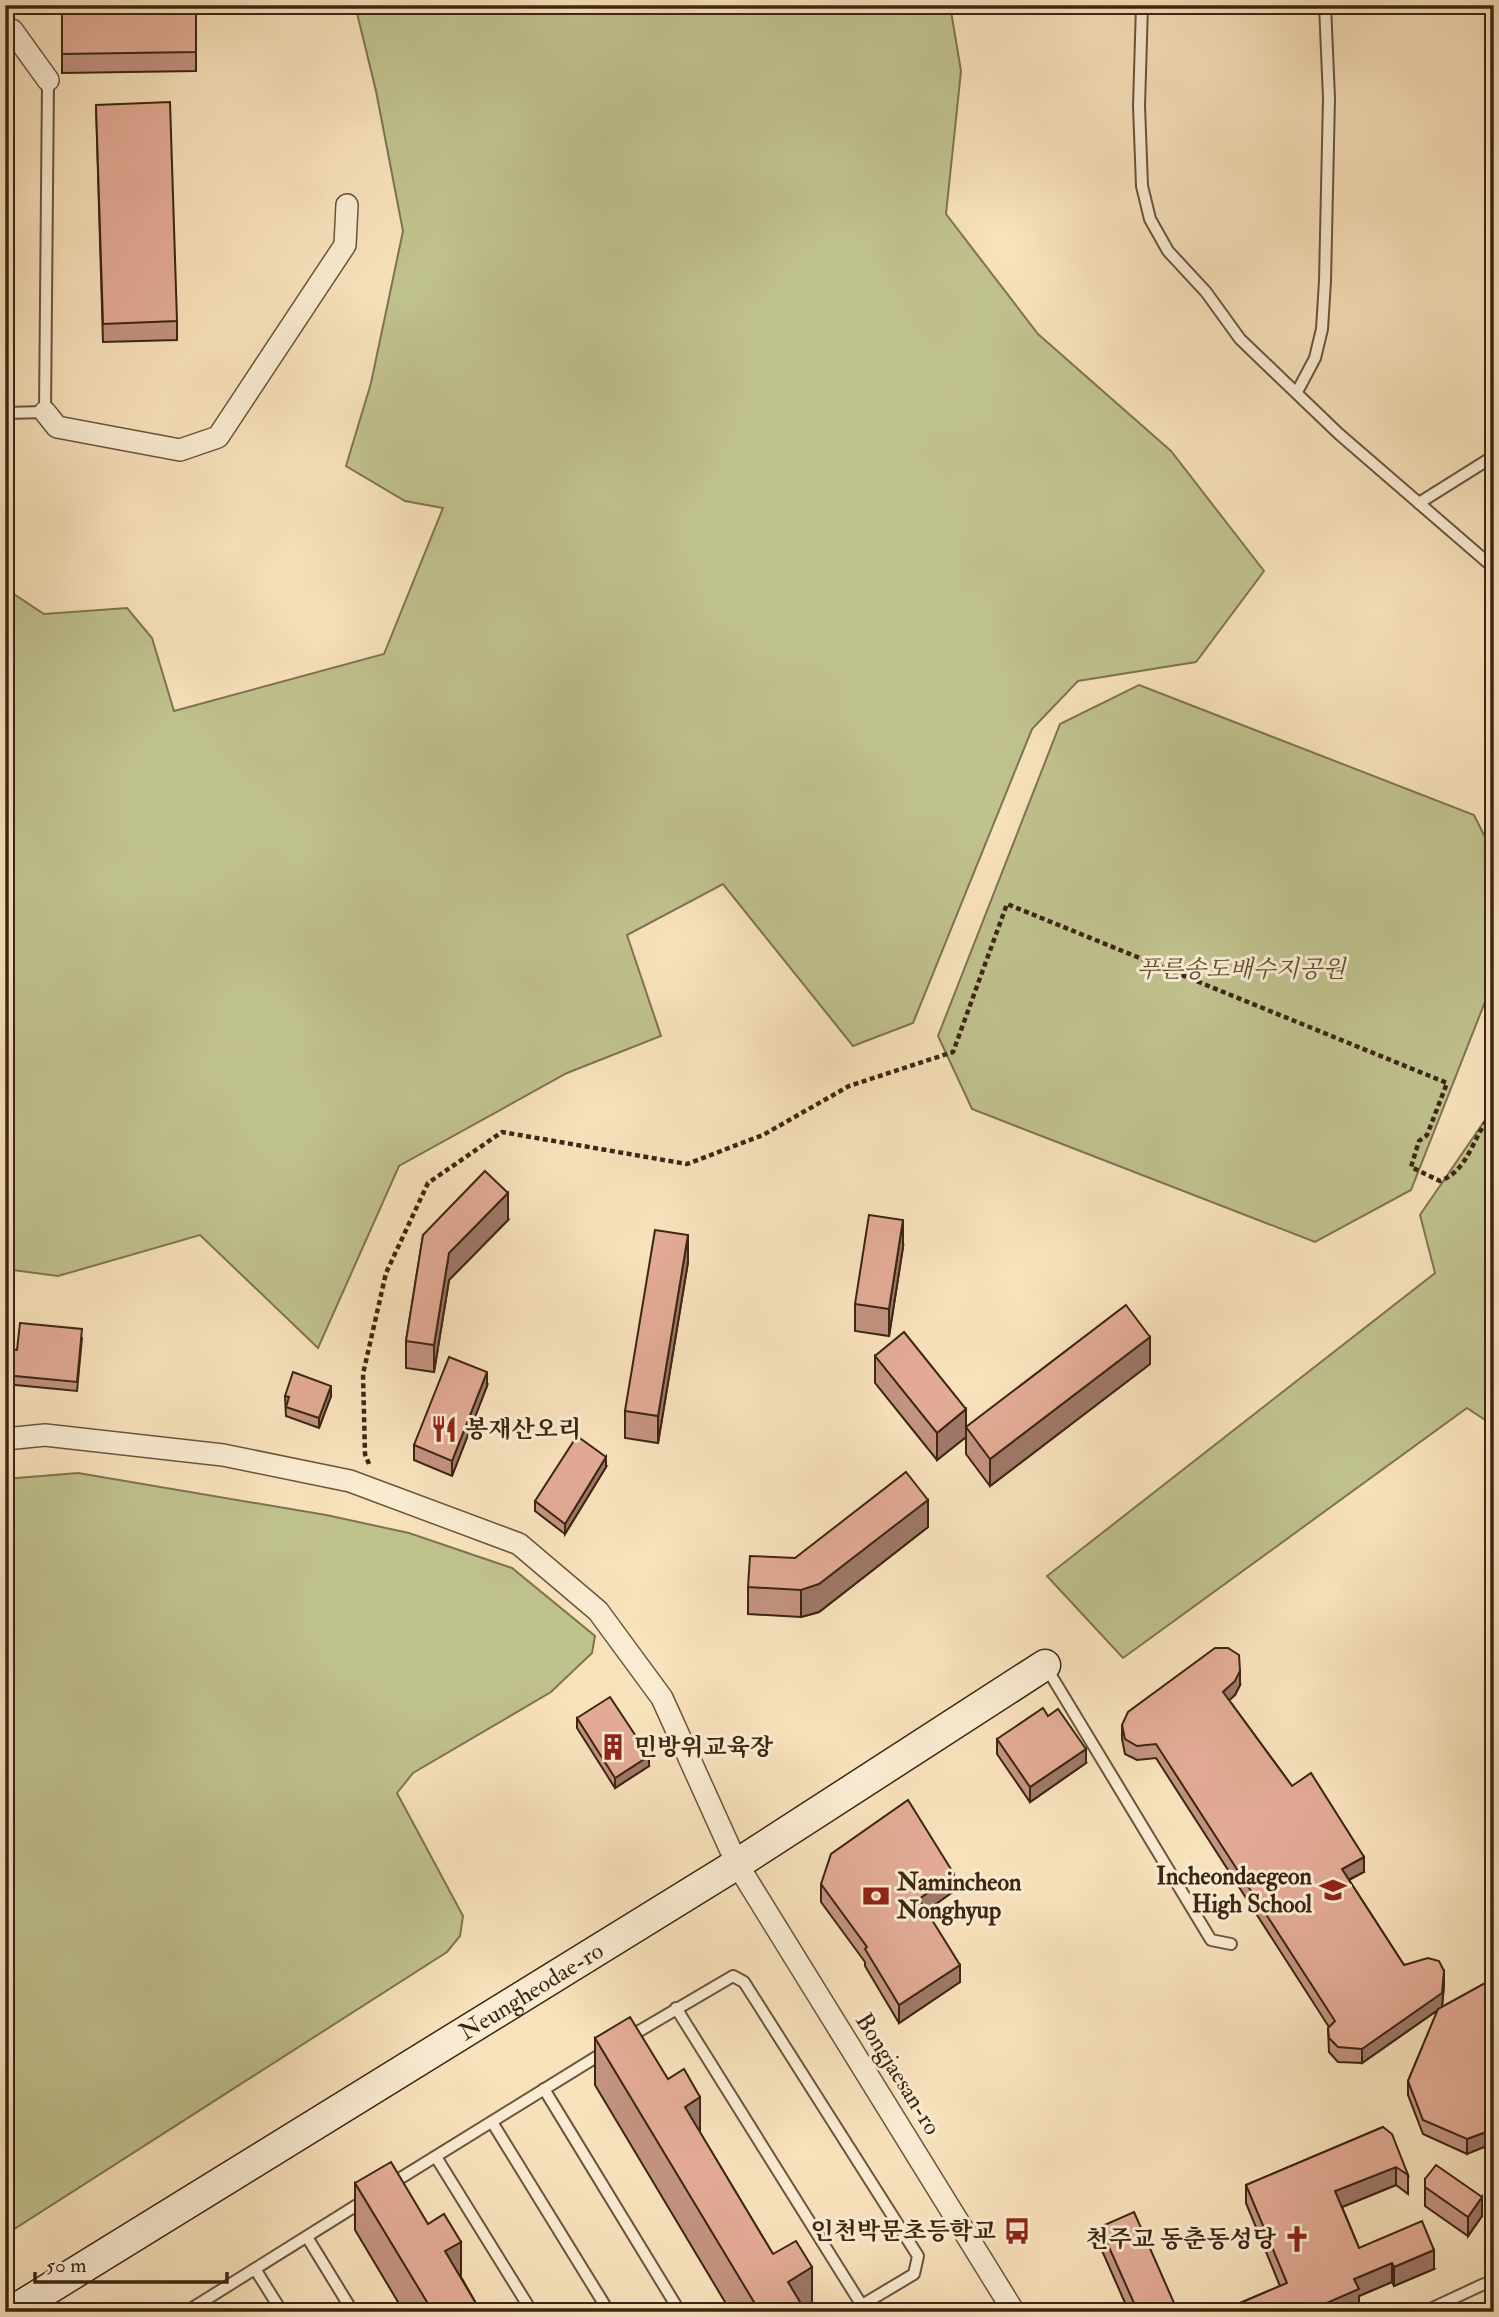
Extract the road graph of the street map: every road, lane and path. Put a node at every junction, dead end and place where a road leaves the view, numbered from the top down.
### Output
1 (1142, 5) edge
2 (1325, 5) edge
3 (5, 28) edge
4 (48, 80) joint
5 (347, 205) dead end
6 (1297, 392) junction
7 (45, 412) junction
8 (5, 413) edge
9 (1494, 456) edge
10 (1419, 503) junction
11 (1494, 568) edge
12 (1494, 1114) edge
13 (5, 1439) edge
14 (374, 1474) dead end
15 (1045, 1665) joint
16 (737, 1864) junction
17 (1231, 1944) dead end
18 (676, 2008) junction
19 (544, 2089) junction
20 (492, 2122) junction
21 (436, 2157) junction
22 (307, 2237) junction
23 (255, 2269) junction
24 (1484, 2284) dead end
25 (204, 2307) edge
26 (864, 2308) edge
27 (1012, 2311) edge
28 (11, 2312) edge
29 (186, 2312) edge
30 (282, 2312) edge
31 (353, 2312) edge
32 (532, 2312) edge
33 (609, 2312) edge
34 (680, 2312) edge
35 (1424, 2312) edge

1 - 6 lane
2 - 6 lane
3 - 4 street
4 - 7 lane
5 - 7 street
6 - 10 lane
7 - 8 lane
9 - 10 lane
10 - 11 lane
12 - 14 path
13 - 16 street, Bongjaesan-ro
15 - 16 main road, Neungheodae-ro
15 - 17 lane
16 - 27 street, Bongjaesan-ro
16 - 28 main road, Neungheodae-ro
18 - 19 lane
18 - 26 lane
18 - 26 lane
19 - 20 lane
19 - 34 lane
20 - 21 lane
20 - 33 lane
21 - 22 lane
21 - 32 lane
22 - 23 lane
22 - 31 lane
23 - 25 lane
23 - 30 lane
24 - 35 lane
25 - 29 lane

